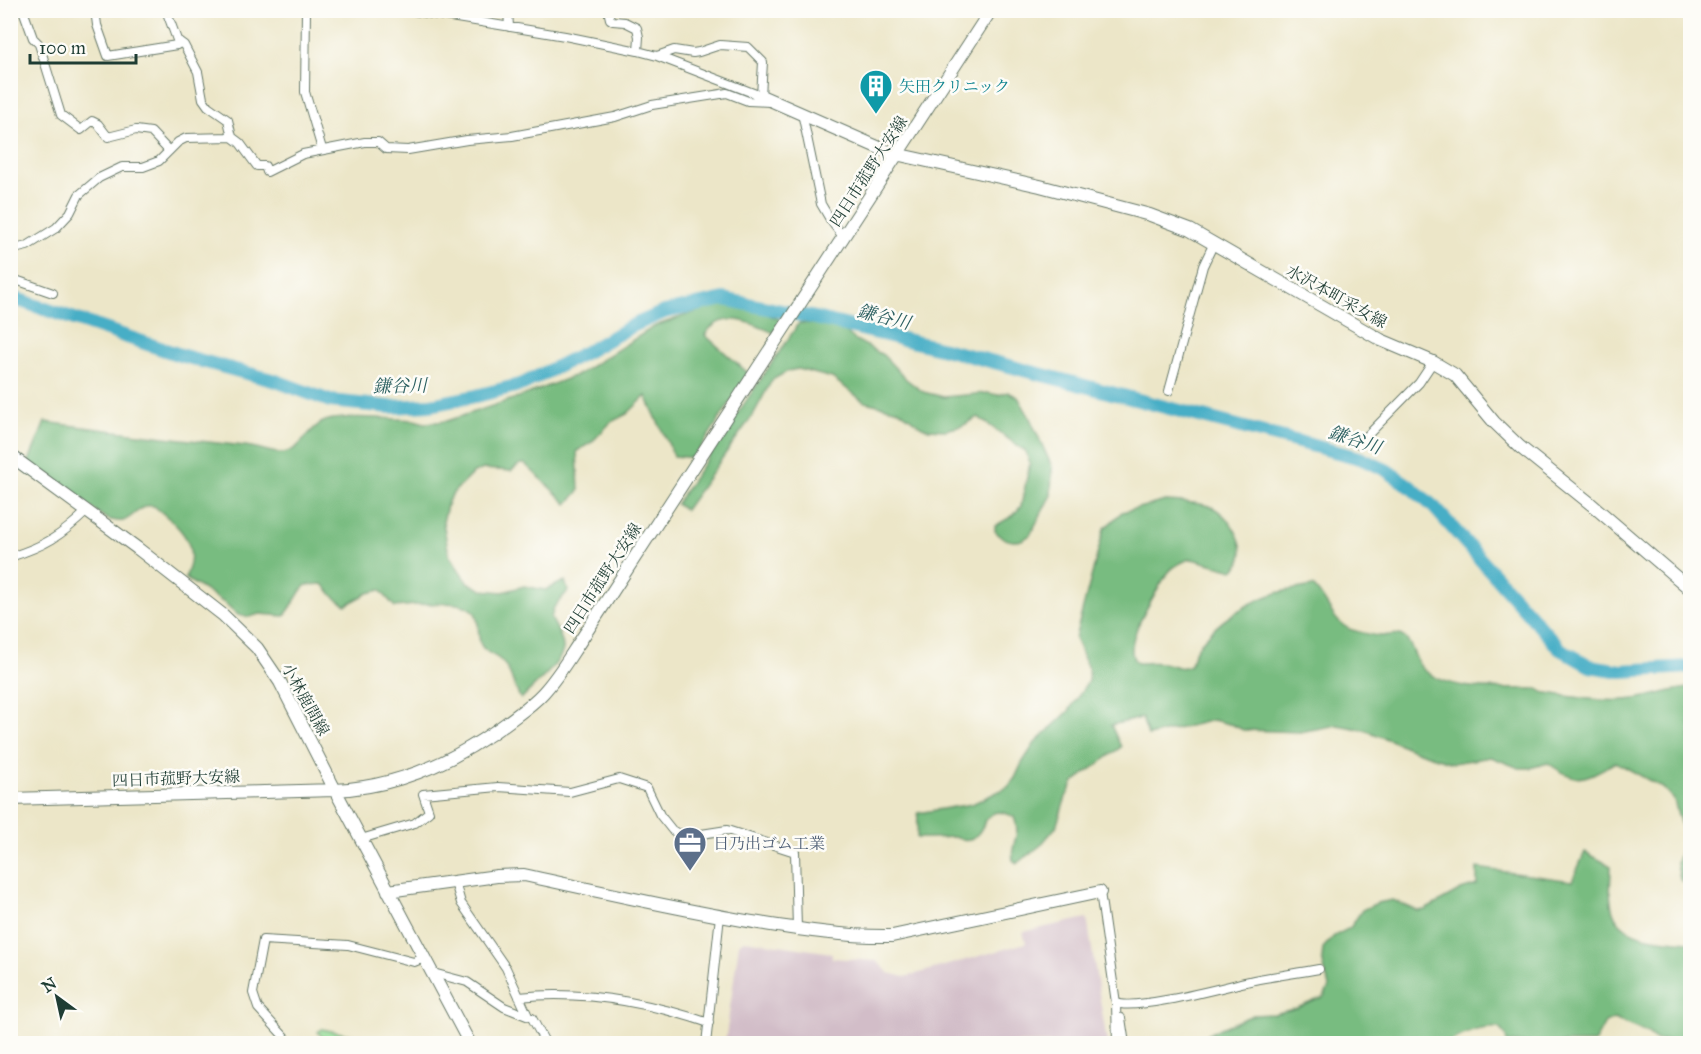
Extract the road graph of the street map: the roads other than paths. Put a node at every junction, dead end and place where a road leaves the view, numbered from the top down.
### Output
1 (23, 10) edge
2 (95, 10) edge
3 (166, 10) edge
4 (306, 10) edge
5 (408, 10) edge
6 (508, 10) edge
7 (608, 10) edge
8 (991, 10) edge
9 (508, 27) junction
10 (180, 42) junction
11 (639, 51) junction
12 (657, 56) junction
13 (761, 96) junction
14 (777, 103) junction
15 (802, 113) junction
16 (232, 137) junction
17 (322, 149) junction
18 (169, 151) junction
19 (899, 154) junction
20 (841, 242) junction
21 (1213, 244) junction
22 (10, 250) edge
23 (10, 278) edge
24 (53, 293) dead end
25 (1434, 362) junction
26 (1169, 391) dead end
27 (1359, 444) dead end
28 (10, 455) edge
29 (87, 511) junction
30 (10, 556) edge
31 (1690, 589) edge
32 (335, 790) junction
33 (10, 799) edge
34 (361, 839) junction
35 (455, 882) junction
36 (388, 891) junction
37 (1100, 892) joint
38 (720, 916) junction
39 (797, 929) junction
40 (424, 958) junction
41 (1318, 969) dead end
42 (433, 973) junction
43 (519, 997) junction
44 (1116, 1003) junction
45 (528, 1016) junction
46 (709, 1023) junction
47 (291, 1044) edge
48 (470, 1044) edge
49 (546, 1044) edge
50 (706, 1044) edge
51 (1117, 1044) edge
52 (1125, 1044) edge

1 - 18 street
2 - 10 street
3 - 10 street
4 - 17 street
5 - 9 street
6 - 9 street
7 - 11 street
8 - 19 main road, 四日市菰野大安線
9 - 11 street
10 - 16 street
11 - 12 street
12 - 13 street
12 - 13 street
13 - 14 main road, 水沢本町采女線
14 - 15 main road, 水沢本町采女線
14 - 17 street
15 - 19 main road, 水沢本町采女線
15 - 20 street
16 - 17 street
16 - 18 street
18 - 22 street
19 - 20 main road, 四日市菰野大安線
19 - 21 main road, 水沢本町采女線
20 - 32 main road, 四日市菰野大安線
21 - 25 main road, 水沢本町采女線
21 - 26 street
23 - 24 street
25 - 27 street
25 - 31 main road, 水沢本町采女線
28 - 29 main road, 小林鹿間線
29 - 30 street
29 - 32 main road, 小林鹿間線
32 - 33 main road, 四日市菰野大安線
32 - 34 main road, 小林鹿間線
34 - 36 main road, 小林鹿間線
34 - 39 street
35 - 36 main road
35 - 38 main road
35 - 43 street
36 - 40 main road, 小林鹿間線
37 - 39 main road
37 - 44 street
38 - 39 main road
38 - 46 street
40 - 42 main road, 小林鹿間線
40 - 47 street
41 - 44 street
42 - 45 street
42 - 48 main road, 小林鹿間線
43 - 45 street
43 - 46 street
44 - 51 street
44 - 52 street
45 - 49 street
46 - 50 street

